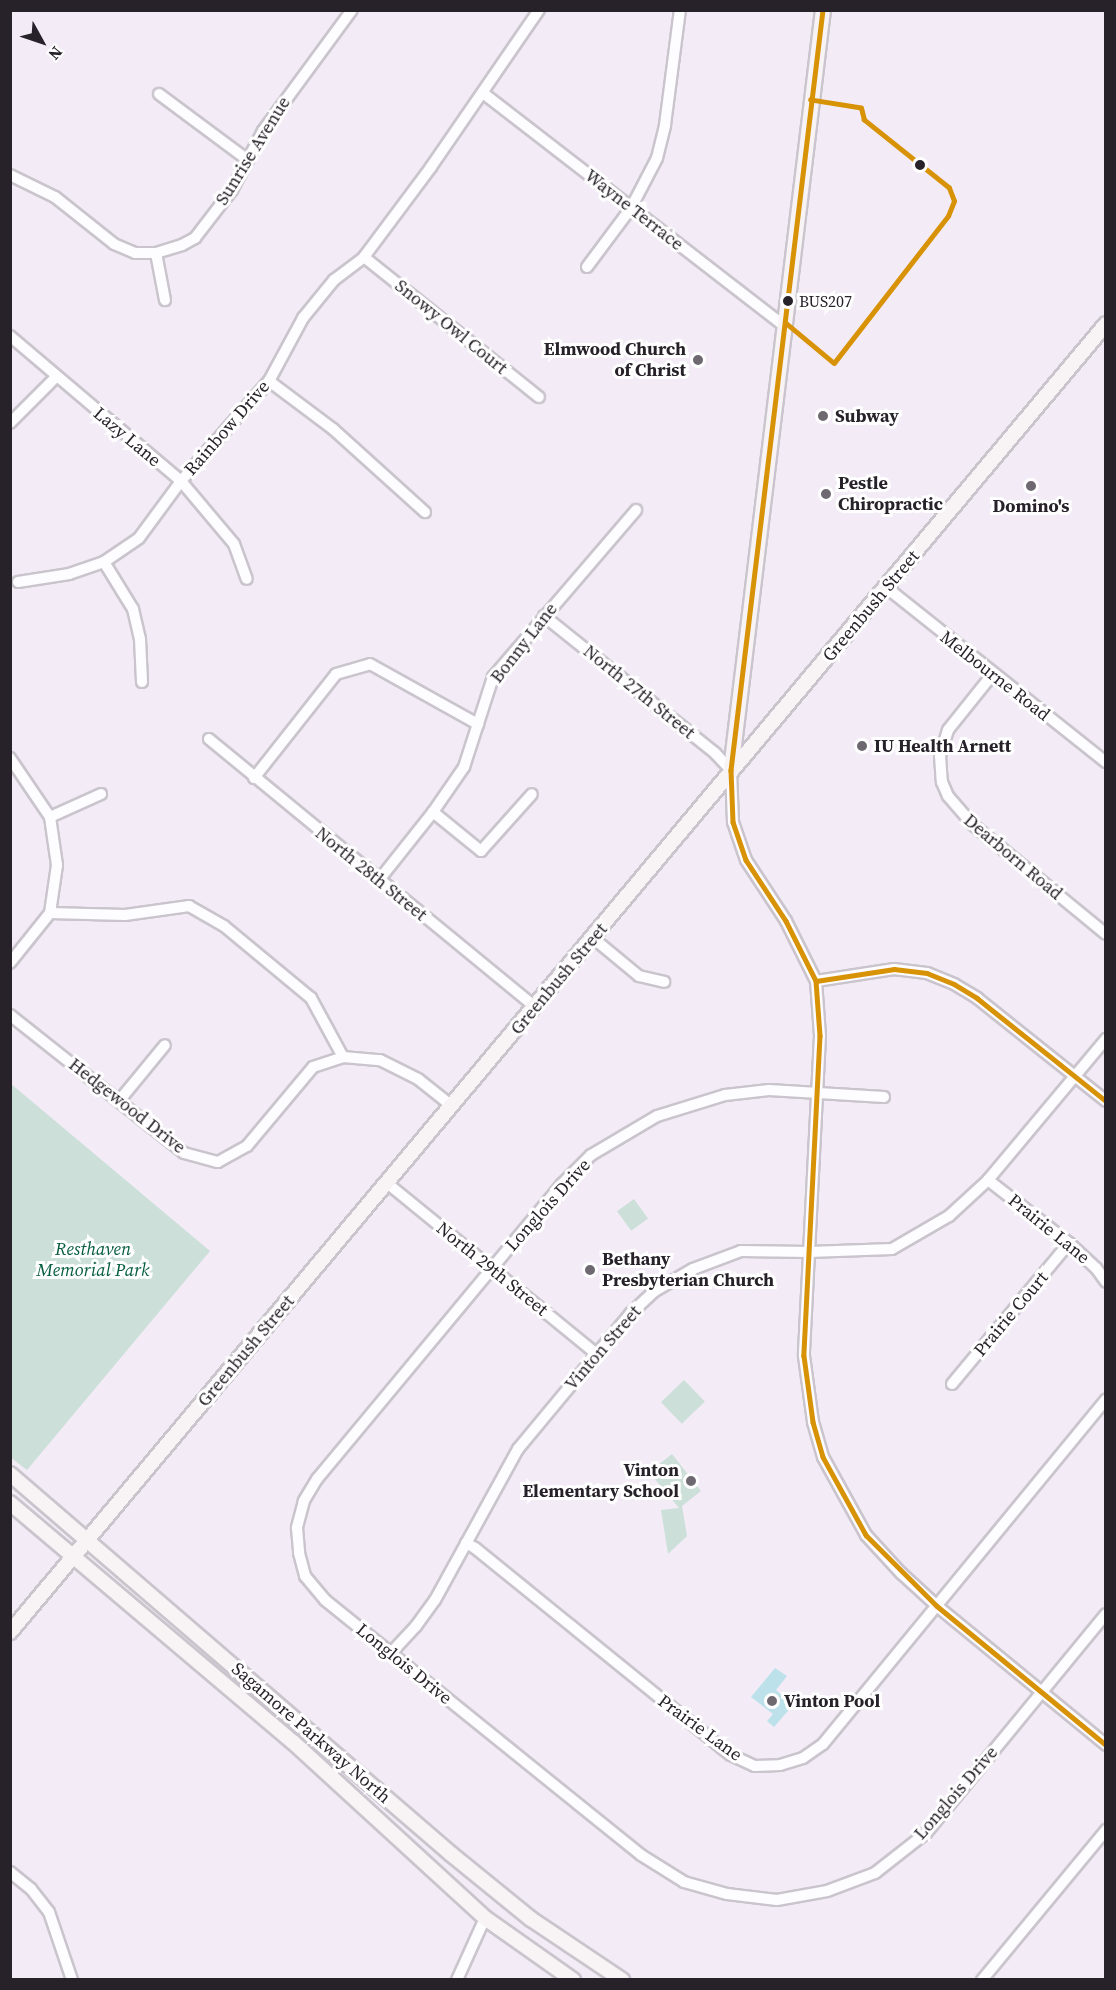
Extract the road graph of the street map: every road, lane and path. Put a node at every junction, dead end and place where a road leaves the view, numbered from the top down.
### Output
1 (352, 10) edge
2 (539, 10) edge
3 (680, 10) edge
4 (823, 10) edge
5 (483, 93) junction
6 (159, 94) dead end
7 (248, 160) junction
8 (10, 175) edge
9 (631, 208) junction
10 (156, 254) junction
11 (364, 257) junction
12 (587, 267) dead end
13 (165, 300) dead end
14 (1106, 324) edge
15 (786, 327) junction
16 (10, 336) edge
17 (56, 377) junction
18 (269, 381) junction
19 (538, 397) dead end
20 (10, 423) edge
21 (181, 482) junction
22 (636, 510) dead end
23 (425, 512) dead end
24 (104, 562) junction
25 (247, 579) dead end
26 (18, 582) dead end
27 (886, 588) junction
28 (544, 616) junction
29 (992, 675) junction
30 (142, 682) dead end
31 (478, 724) junction
32 (209, 739) dead end
33 (10, 758) edge
34 (1105, 761) edge
35 (732, 770) junction
36 (254, 778) junction
37 (532, 794) dead end
38 (101, 795) dead end
39 (434, 812) junction
40 (50, 817) junction
41 (379, 880) junction
42 (50, 914) junction
43 (1106, 934) edge
44 (593, 938) junction
45 (10, 963) edge
46 (816, 981) junction
47 (664, 982) dead end
48 (535, 1007) junction
49 (10, 1015) edge
50 (1106, 1039) edge
51 (165, 1044) dead end
52 (343, 1057) junction
53 (1075, 1077) junction
54 (817, 1092) junction
55 (884, 1096) dead end
56 (118, 1101) junction
57 (1106, 1101) edge
58 (452, 1106) junction
59 (988, 1180) junction
60 (387, 1183) junction
61 (1069, 1243) junction
62 (809, 1252) junction
63 (492, 1269) junction
64 (1106, 1282) edge
65 (597, 1354) junction
66 (952, 1384) dead end
67 (1106, 1400) edge
68 (10, 1474) edge
69 (10, 1503) edge
70 (88, 1539) junction
71 (466, 1544) junction
72 (74, 1556) junction
73 (937, 1606) junction
74 (1106, 1614) edge
75 (10, 1632) edge
76 (390, 1654) junction
77 (1042, 1691) junction
78 (1106, 1745) edge
79 (1106, 1830) edge
80 (10, 1872) edge
81 (485, 1918) junction
82 (72, 1980) edge
83 (457, 1980) edge
84 (573, 1980) edge
85 (622, 1980) edge
86 (982, 1980) edge

1 - 7 street, Sunrise Avenue
2 - 5 street, Rainbow Drive
3 - 9 street
4 - 15 main road
5 - 9 street, Wayne Terrace
5 - 11 street, Rainbow Drive
6 - 7 street
7 - 10 street, Sunrise Avenue
8 - 10 street, Sunrise Avenue
9 - 12 street
9 - 15 street, Wayne Terrace
10 - 13 street
11 - 18 street, Rainbow Drive
11 - 19 street, Snowy Owl Court
14 - 27 main road, Greenbush Street
15 - 35 main road
16 - 17 street, Lazy Lane
17 - 20 street
17 - 21 street, Lazy Lane
18 - 21 street, Rainbow Drive
18 - 23 street
21 - 24 street, Rainbow Drive
21 - 25 street, Lazy Lane
22 - 28 street, Bonny Lane
24 - 26 street, Rainbow Drive
24 - 30 street
27 - 29 street, Melbourne Road
27 - 35 main road, Greenbush Street
28 - 31 street, Bonny Lane
28 - 35 street, North 27th Street
29 - 34 street, Melbourne Road
29 - 43 street, Dearborn Road
31 - 36 street
31 - 39 street, Bonny Lane
32 - 36 street, North 28th Street
33 - 40 street
35 - 44 main road, Greenbush Street
35 - 46 street
36 - 41 street, North 28th Street
37 - 39 street
38 - 40 street
39 - 41 street, Bonny Lane
40 - 42 street
41 - 48 street, North 28th Street
42 - 45 street
42 - 52 street
44 - 47 street
44 - 48 main road, Greenbush Street
46 - 53 street
46 - 54 street
48 - 58 main road, Greenbush Street
49 - 56 street, Hedgewood Drive
50 - 53 street, Vinton Street
51 - 56 street
52 - 56 street, Hedgewood Drive
52 - 58 street, Hedgewood Drive
53 - 57 street
53 - 59 street, Vinton Street
54 - 55 street, Longlois Drive
54 - 62 street
54 - 63 street, Longlois Drive
58 - 60 main road, Greenbush Street
59 - 61 street, Prairie Lane
59 - 62 street, Vinton Street
60 - 63 street, North 29th Street
60 - 70 main road, Greenbush Street
61 - 64 street, Prairie Lane
61 - 66 street, Prairie Court
62 - 65 street, Vinton Street
62 - 73 street
63 - 65 street, North 29th Street
63 - 76 street, Longlois Drive
65 - 71 street, Vinton Street
67 - 73 street, Prairie Lane
68 - 70 main road, Sagamore Parkway North
69 - 72 main road, Sagamore Parkway North
70 - 72 main road, Greenbush Street
70 - 85 main road, Sagamore Parkway North
71 - 73 street, Prairie Lane
71 - 76 street, Vinton Street
72 - 75 main road, Greenbush Street
72 - 81 main road, Sagamore Parkway North
73 - 77 street
74 - 77 street, Longlois Drive
76 - 77 street, Longlois Drive
77 - 78 street
79 - 86 street
80 - 82 street
81 - 83 street
81 - 84 main road, Sagamore Parkway North

